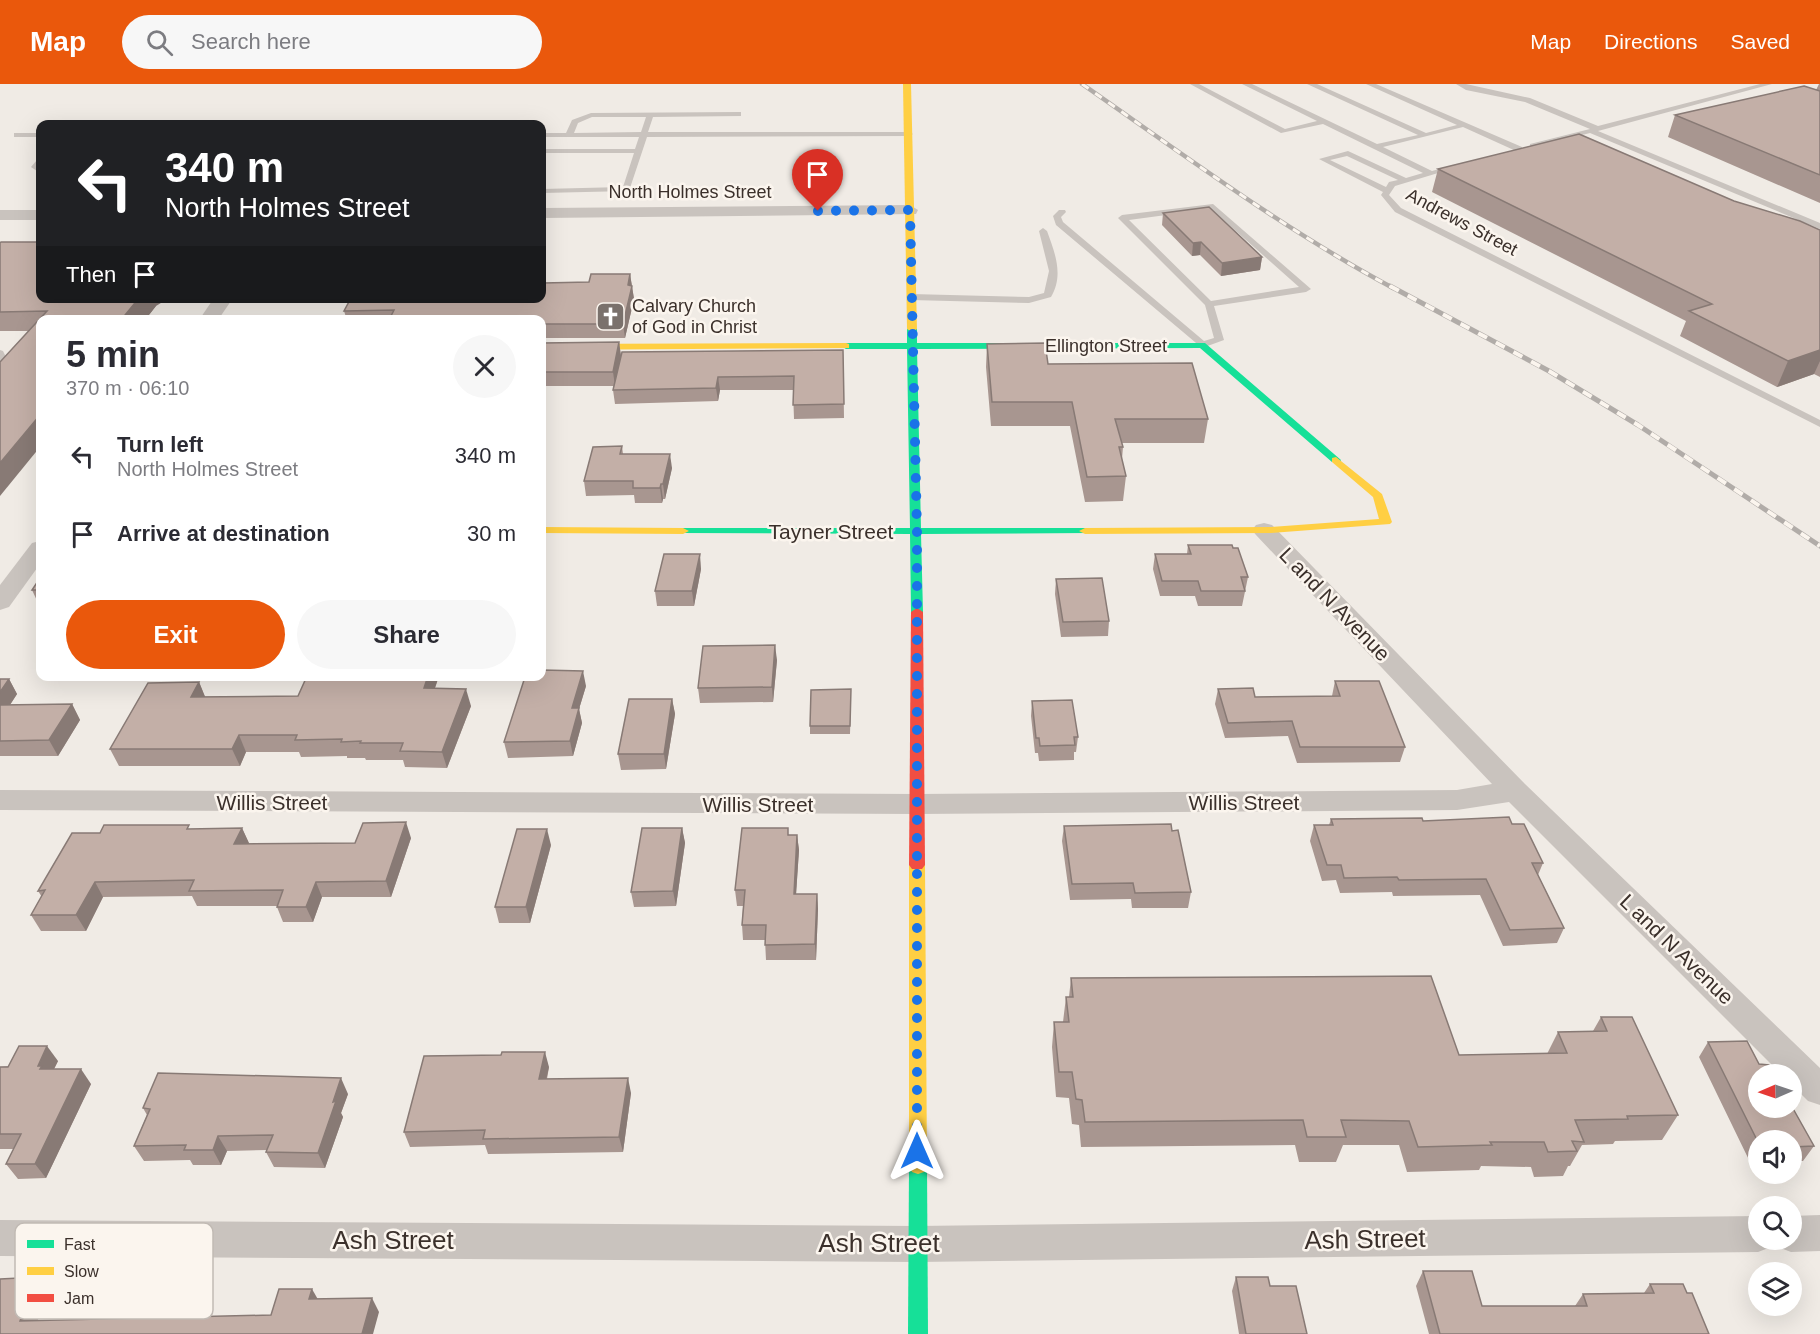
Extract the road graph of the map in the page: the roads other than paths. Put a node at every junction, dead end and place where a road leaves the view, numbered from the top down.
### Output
1 (908, 84) edge
2 (1194, 84) edge
3 (1246, 84) edge
4 (1311, 84) edge
5 (1370, 84) edge
6 (1460, 84) edge
7 (1742, 84) edge
8 (1753, 88) junction
9 (1766, 88) edge
10 (738, 114) dead end
11 (651, 115) junction
12 (1323, 122) junction
13 (1464, 125) junction
14 (1594, 130) junction
15 (909, 134) junction
16 (17, 135) dead end
17 (36, 135) edge
18 (546, 135) edge
19 (569, 135) junction
20 (644, 135) junction
21 (1425, 135) junction
22 (1376, 147) junction
23 (1519, 149) junction
24 (546, 151) edge
25 (638, 151) junction
26 (1508, 152) edge
27 (1463, 164) edge
28 (1430, 173) junction
29 (1404, 180) junction
30 (546, 191) edge
31 (1387, 192) junction
32 (910, 210) junction
33 (1062, 212) dead end
34 (546, 213) edge
35 (0, 215) edge
36 (36, 215) edge
37 (1820, 226) edge
38 (1043, 231) dead end
39 (911, 297) junction
40 (1209, 304) junction
41 (1202, 345) junction
42 (546, 347) edge
43 (912, 347) junction
44 (0, 353) edge
45 (0, 368) edge
46 (1820, 424) edge
47 (546, 530) edge
48 (1264, 530) junction
49 (917, 532) junction
50 (36, 553) edge
51 (0, 602) edge
52 (1515, 791) junction
53 (0, 800) edge
54 (916, 804) junction
55 (1820, 1089) edge
56 (1820, 1233) edge
57 (1748, 1234) edge
58 (1802, 1234) edge
59 (0, 1238) edge
60 (15, 1238) edge
61 (213, 1239) edge
62 (917, 1244) junction
63 (918, 1334) edge

1 - 15 main road
2 - 12 lane
3 - 12 lane
4 - 21 lane
5 - 13 lane
6 - 14 lane
7 - 8 lane
8 - 9 lane
8 - 14 lane
10 - 11 lane
11 - 19 lane
11 - 20 lane
12 - 22 lane
13 - 21 lane
13 - 23 lane
14 - 23 lane
14 - 37 lane
15 - 20 lane
15 - 32 main road
16 - 17 lane
18 - 19 lane
19 - 20 lane
20 - 25 lane
21 - 22 lane
22 - 28 lane
23 - 26 lane
24 - 25 lane
25 - 30 lane
27 - 28 lane, Andrews Street
28 - 29 lane, Andrews Street
29 - 31 lane, Andrews Street
29 - 31 lane
31 - 46 lane, Andrews Street
32 - 34 street, North Holmes Street
32 - 39 main road
33 - 41 lane, L and N Avenue
35 - 36 street
38 - 39 lane
39 - 43 main road
40 - 40 lane
40 - 41 lane
41 - 43 main road, Ellington Street
41 - 48 main road, L and N Avenue
42 - 43 main road, Ellington Street
43 - 49 main road
44 - 45 lane
47 - 49 main road, Tayner Street
48 - 49 main road, Tayner Street
48 - 52 street, L and N Avenue
49 - 54 main road
50 - 51 street
52 - 54 street, Willis Street
52 - 55 street, L and N Avenue
53 - 54 street, Willis Street
54 - 62 main road
56 - 58 street
57 - 62 street, Ash Street
59 - 60 street, Ash Street
61 - 62 street, Ash Street
62 - 63 main road

